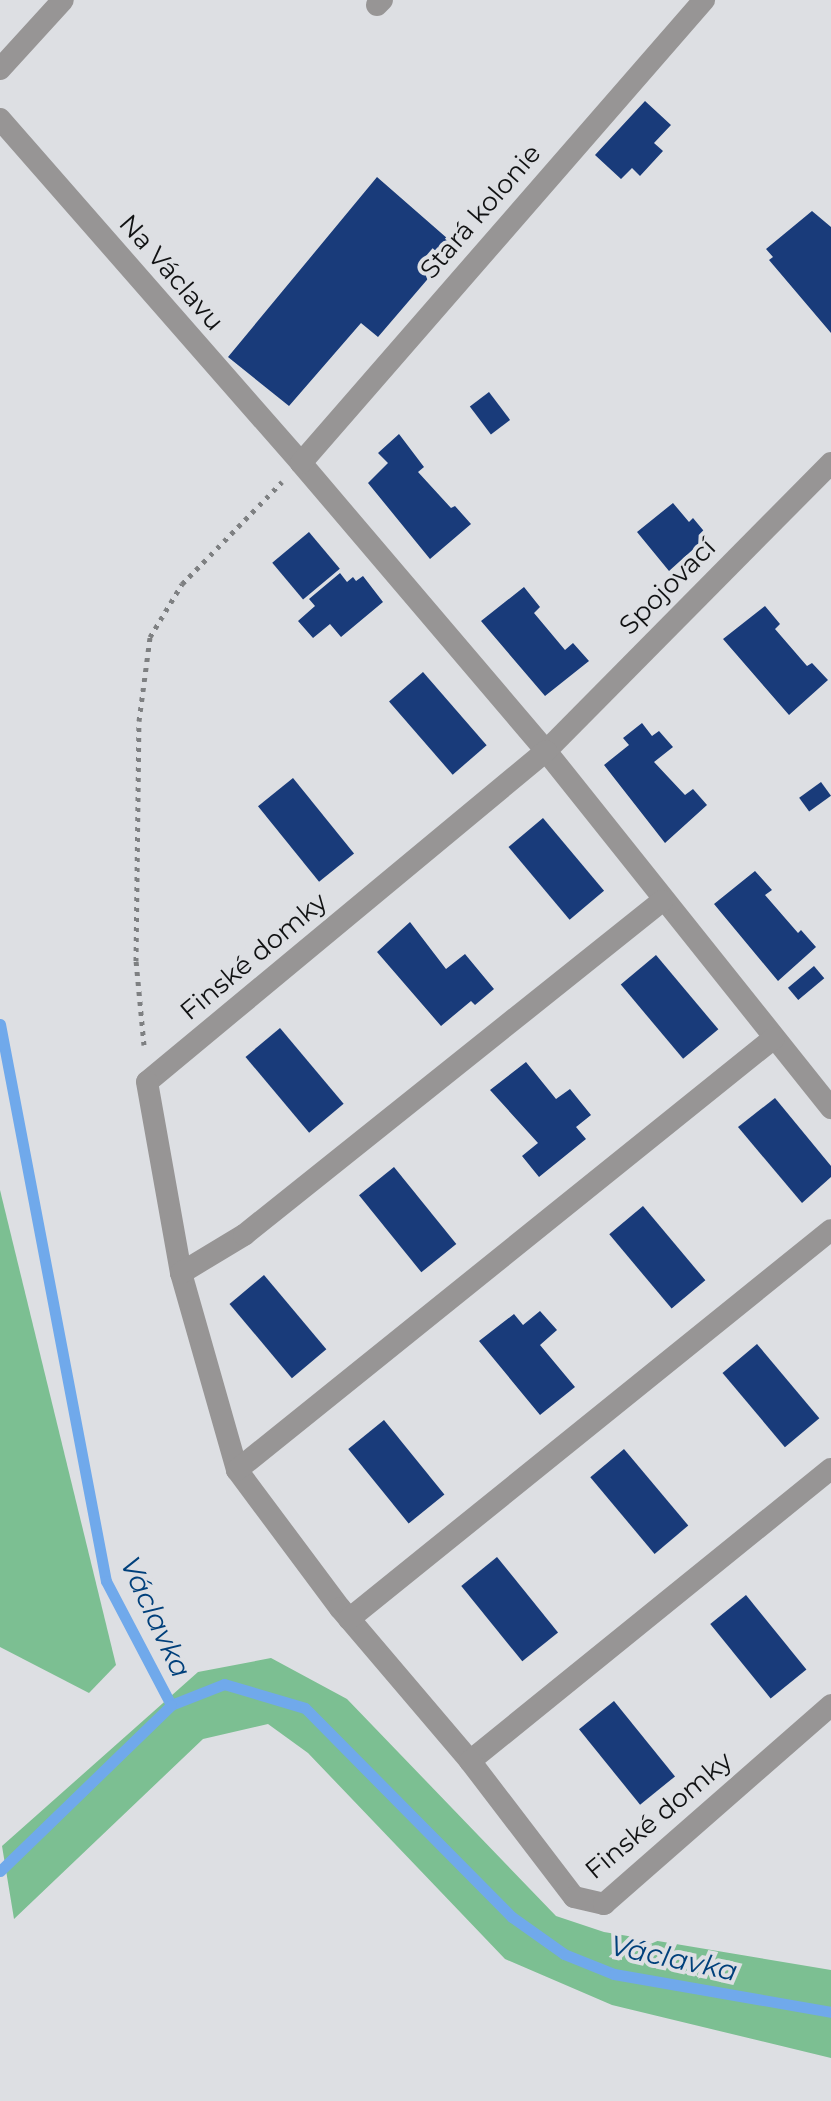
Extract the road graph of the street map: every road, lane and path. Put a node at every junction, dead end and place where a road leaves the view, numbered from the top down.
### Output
1 (63, 0) edge
2 (704, 0) edge
3 (0, 69) edge
4 (0, 119) edge
5 (301, 463) junction
6 (831, 463) edge
7 (546, 751) junction
8 (662, 901) junction
9 (774, 1038) junction
10 (147, 1082) junction
11 (831, 1108) edge
12 (831, 1230) edge
13 (181, 1273) junction
14 (831, 1469) edge
15 (237, 1470) junction
16 (349, 1619) junction
17 (831, 1705) edge
18 (470, 1761) junction

1 - 3 street
2 - 5 street, Stará kolonie
4 - 5 street, Na Václavu
5 - 7 street
5 - 10 path
6 - 7 street, Spojovací
7 - 8 street
7 - 10 street, Finské domky
8 - 9 street
8 - 13 street
9 - 11 street
9 - 15 street
10 - 13 street, Finské domky
12 - 16 street
13 - 15 street, Finské domky
14 - 18 street
15 - 16 street, Finské domky
16 - 18 street, Finské domky
17 - 18 street, Finské domky

